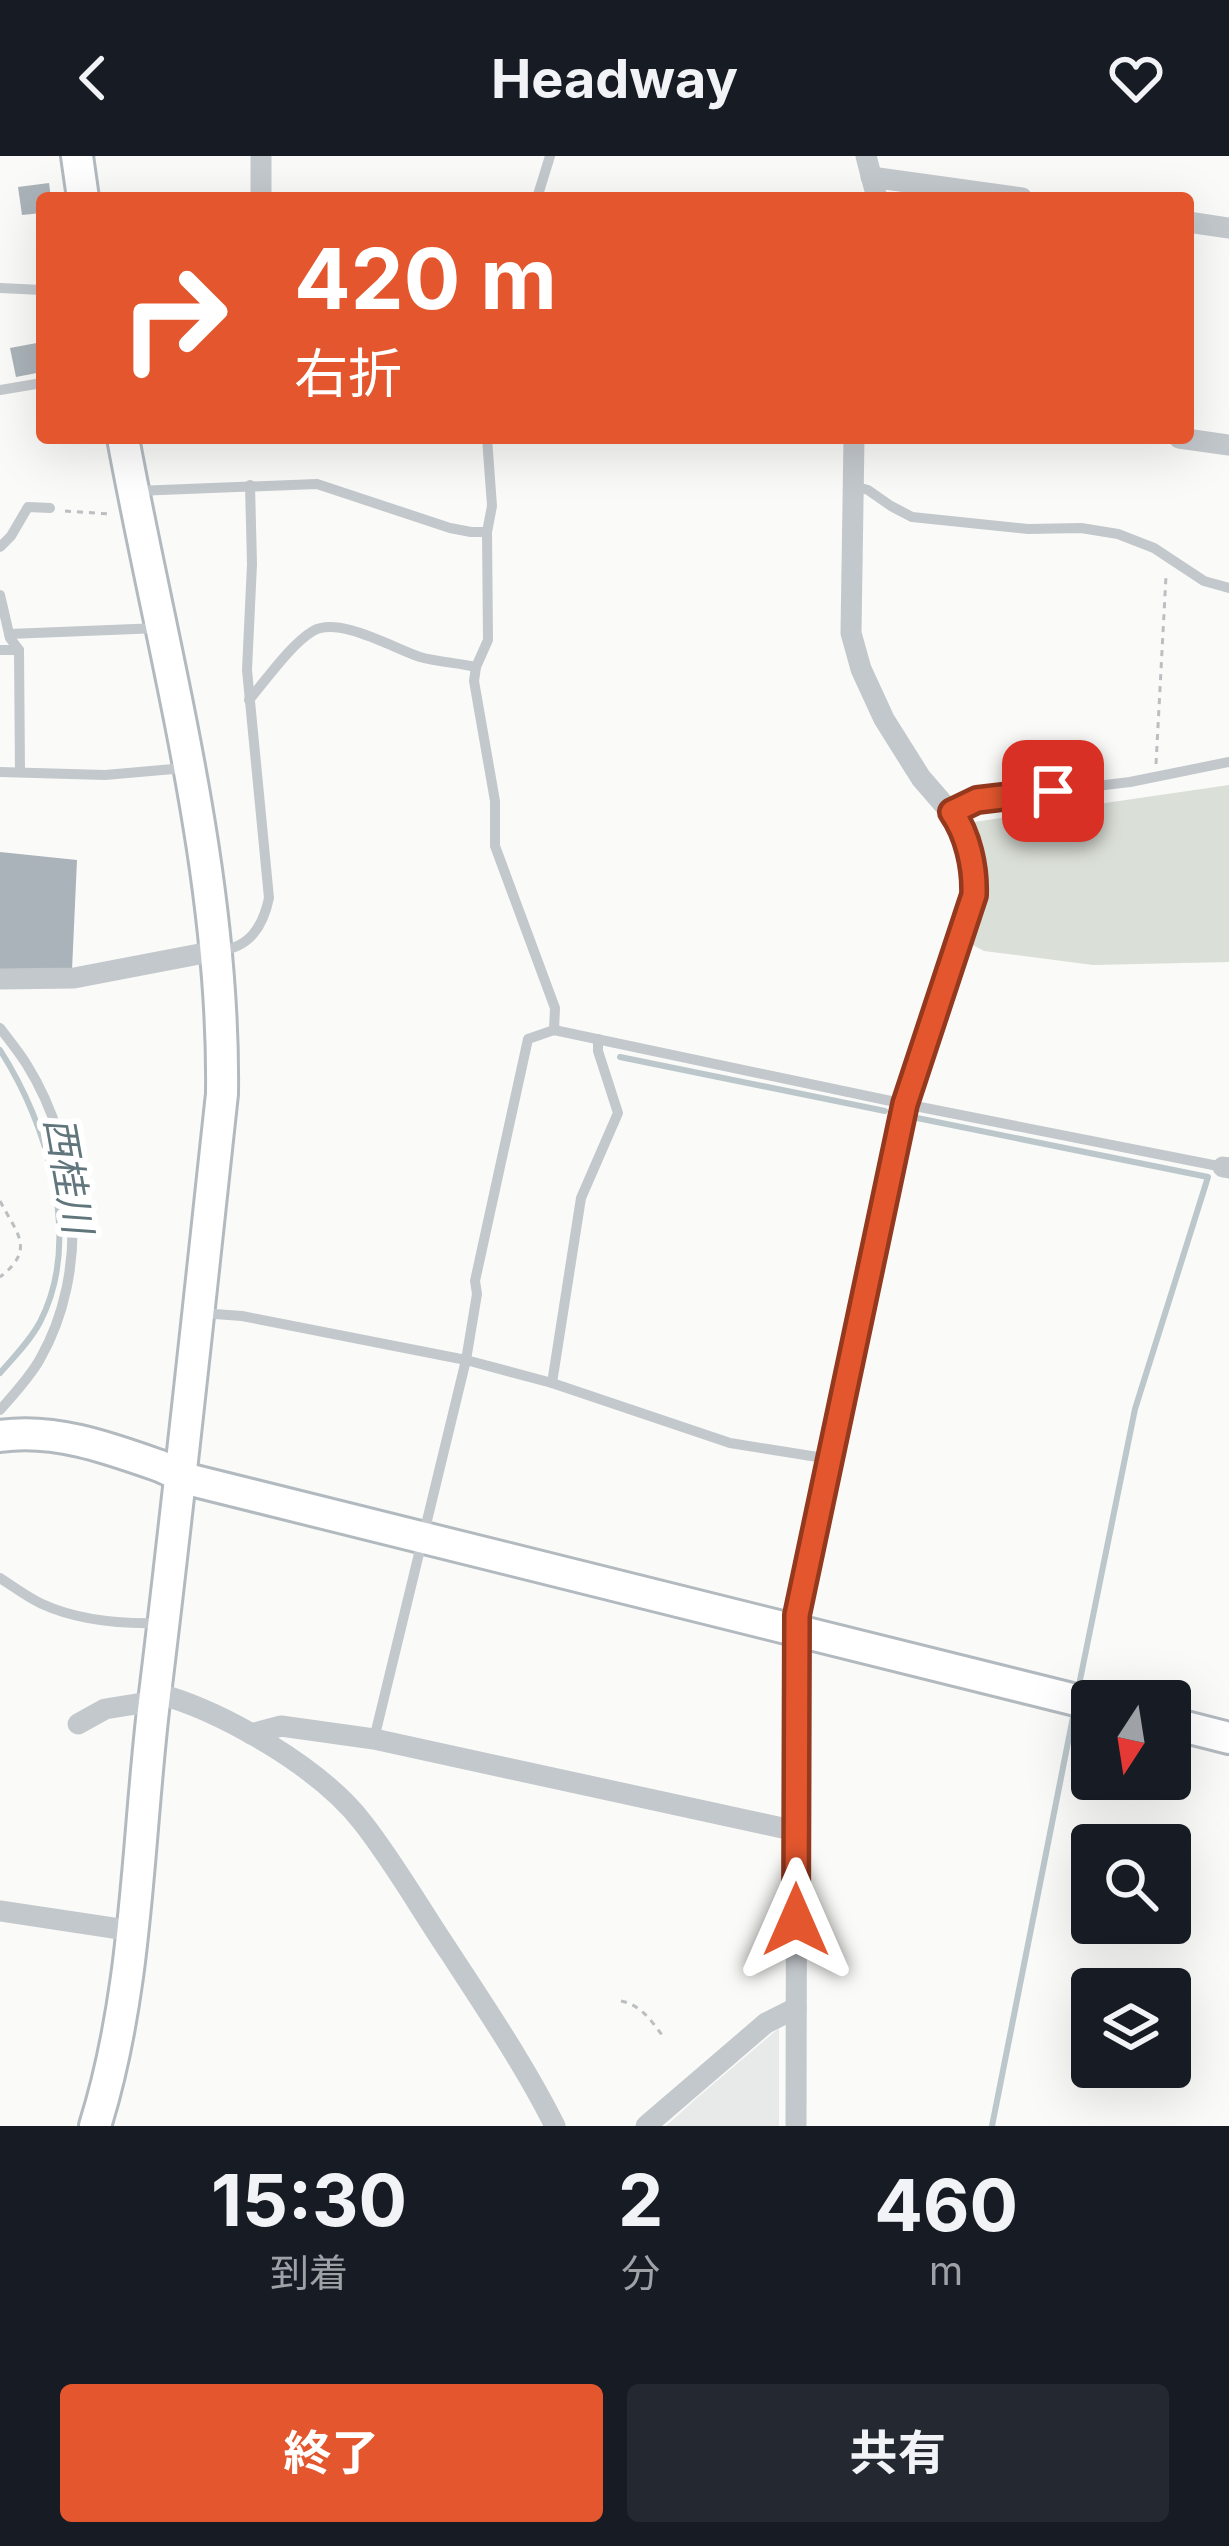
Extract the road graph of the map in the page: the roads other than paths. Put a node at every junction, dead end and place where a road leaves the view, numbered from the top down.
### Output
1 (76, 156) edge
2 (261, 156) edge
3 (550, 156) edge
4 (871, 177) edge
5 (81, 192) edge
6 (261, 192) edge
7 (539, 192) edge
8 (979, 192) edge
9 (1194, 223) edge
10 (1229, 228) edge
11 (0, 288) edge
12 (36, 290) edge
13 (36, 384) edge
14 (0, 390) edge
15 (1194, 440) edge
16 (123, 444) edge
17 (487, 444) edge
18 (854, 444) edge
19 (1229, 445) edge
20 (250, 485) junction
21 (852, 486) junction
22 (128, 503) junction
23 (50, 508) road end
24 (487, 532) junction
25 (0, 548) edge
26 (1229, 588) edge
27 (0, 595) edge
28 (163, 628) junction
29 (9, 634) junction
30 (0, 650) edge
31 (19, 650) junction
32 (476, 667) junction
33 (249, 700) junction
34 (1229, 762) edge
35 (188, 767) junction
36 (0, 772) edge
37 (20, 772) junction
38 (952, 812) junction
39 (215, 951) junction
40 (0, 979) edge
41 (0, 1028) edge
42 (554, 1030) junction
43 (598, 1039) junction
44 (905, 1104) junction
45 (1226, 1168) edge
46 (198, 1313) junction
47 (466, 1360) junction
48 (552, 1383) junction
49 (0, 1410) edge
50 (0, 1436) edge
51 (831, 1459) junction
52 (178, 1475) junction
53 (422, 1537) junction
54 (0, 1578) edge
55 (164, 1623) junction
56 (797, 1630) junction
57 (155, 1697) junction
58 (1071, 1699) edge
59 (79, 1724) dead end
60 (1191, 1728) edge
61 (251, 1734) junction
62 (1229, 1738) edge
63 (374, 1739) junction
64 (796, 1831) junction
65 (0, 1911) edge
66 (133, 1931) junction
67 (796, 2008) junction
68 (95, 2126) edge
69 (554, 2126) edge
70 (646, 2126) edge
71 (796, 2126) edge

1 - 5 street
2 - 6 street
3 - 7 lane
4 - 8 street
9 - 10 street
11 - 12 lane
13 - 14 lane
15 - 19 street
16 - 22 street
17 - 24 lane
18 - 21 street
20 - 22 lane
20 - 24 lane
20 - 33 lane
21 - 26 lane
21 - 38 street
22 - 28 street
23 - 25 lane
24 - 32 lane
27 - 29 lane
28 - 29 lane
28 - 35 street
29 - 31 lane
30 - 31 lane
31 - 37 lane
32 - 33 lane
32 - 42 lane
33 - 39 lane
34 - 38 lane
35 - 37 lane
35 - 39 street
36 - 37 lane
38 - 44 street
39 - 40 street
39 - 46 street
41 - 49 lane
42 - 43 lane
42 - 47 lane
43 - 44 lane
43 - 48 lane
44 - 45 lane
44 - 51 street
46 - 47 lane
46 - 52 street
47 - 48 lane
47 - 53 lane
48 - 51 lane
50 - 52 street
51 - 56 street
52 - 53 street
52 - 55 street
53 - 56 street
53 - 63 lane
54 - 55 lane
55 - 57 street
56 - 58 street
56 - 64 street
57 - 59 street
57 - 61 street
57 - 66 street
60 - 62 street
61 - 63 street
61 - 69 street
63 - 64 street
64 - 67 street
65 - 66 street
66 - 68 street
67 - 70 street
67 - 71 street

